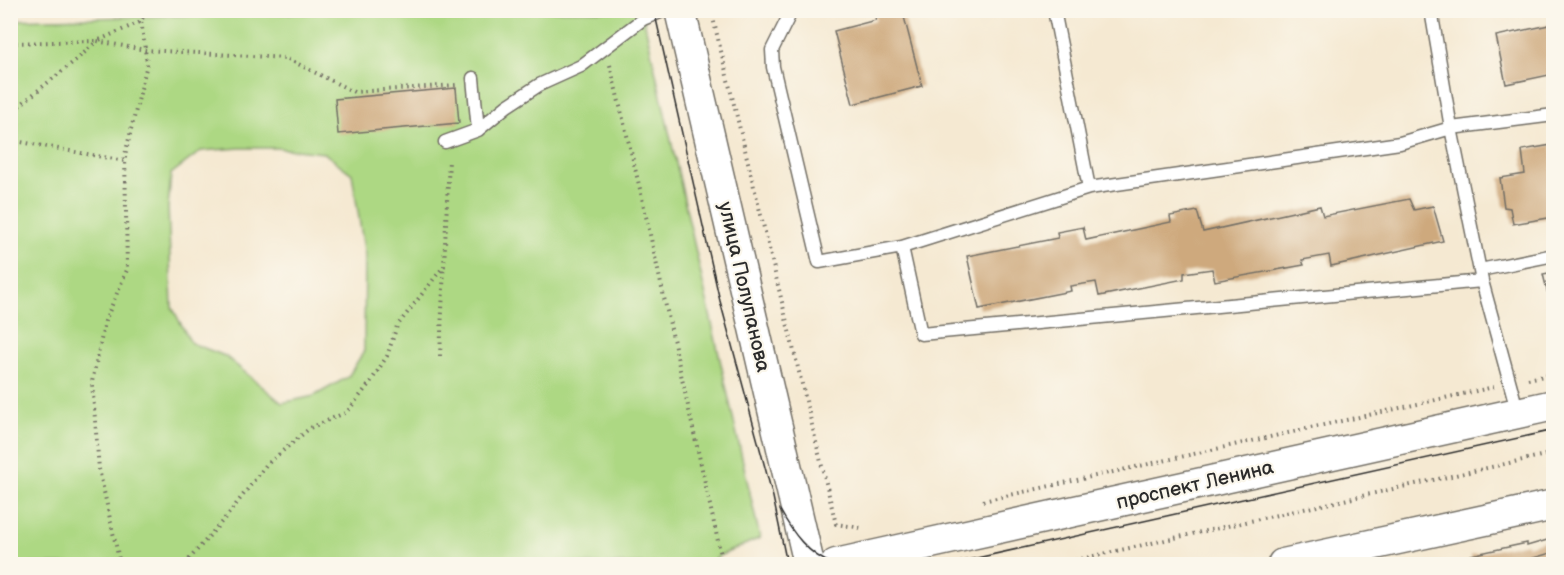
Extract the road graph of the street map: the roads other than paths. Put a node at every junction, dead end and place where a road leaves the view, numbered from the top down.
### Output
1 (665, 10) edge
2 (680, 10) edge
3 (792, 10) edge
4 (1054, 10) edge
5 (1431, 10) edge
6 (474, 81) road end
7 (1554, 115) edge
8 (1451, 128) junction
9 (478, 130) junction
10 (445, 142) dead end
11 (1089, 188) junction
12 (902, 247) junction
13 (1554, 255) edge
14 (1481, 276) junction
15 (1554, 405) edge
16 (1518, 413) junction
17 (1554, 505) edge
18 (809, 564) edge
19 (836, 564) edge
20 (1283, 564) edge

1 - 9 lane
2 - 18 street, улица Полупанова
3 - 12 lane
4 - 11 lane
5 - 8 lane
6 - 9 lane
7 - 8 lane
8 - 11 lane
8 - 14 lane
9 - 10 lane
11 - 12 lane
12 - 14 lane
13 - 14 lane
14 - 16 lane
15 - 16 street, проспект Ленина
16 - 19 street, проспект Ленина
17 - 20 street

